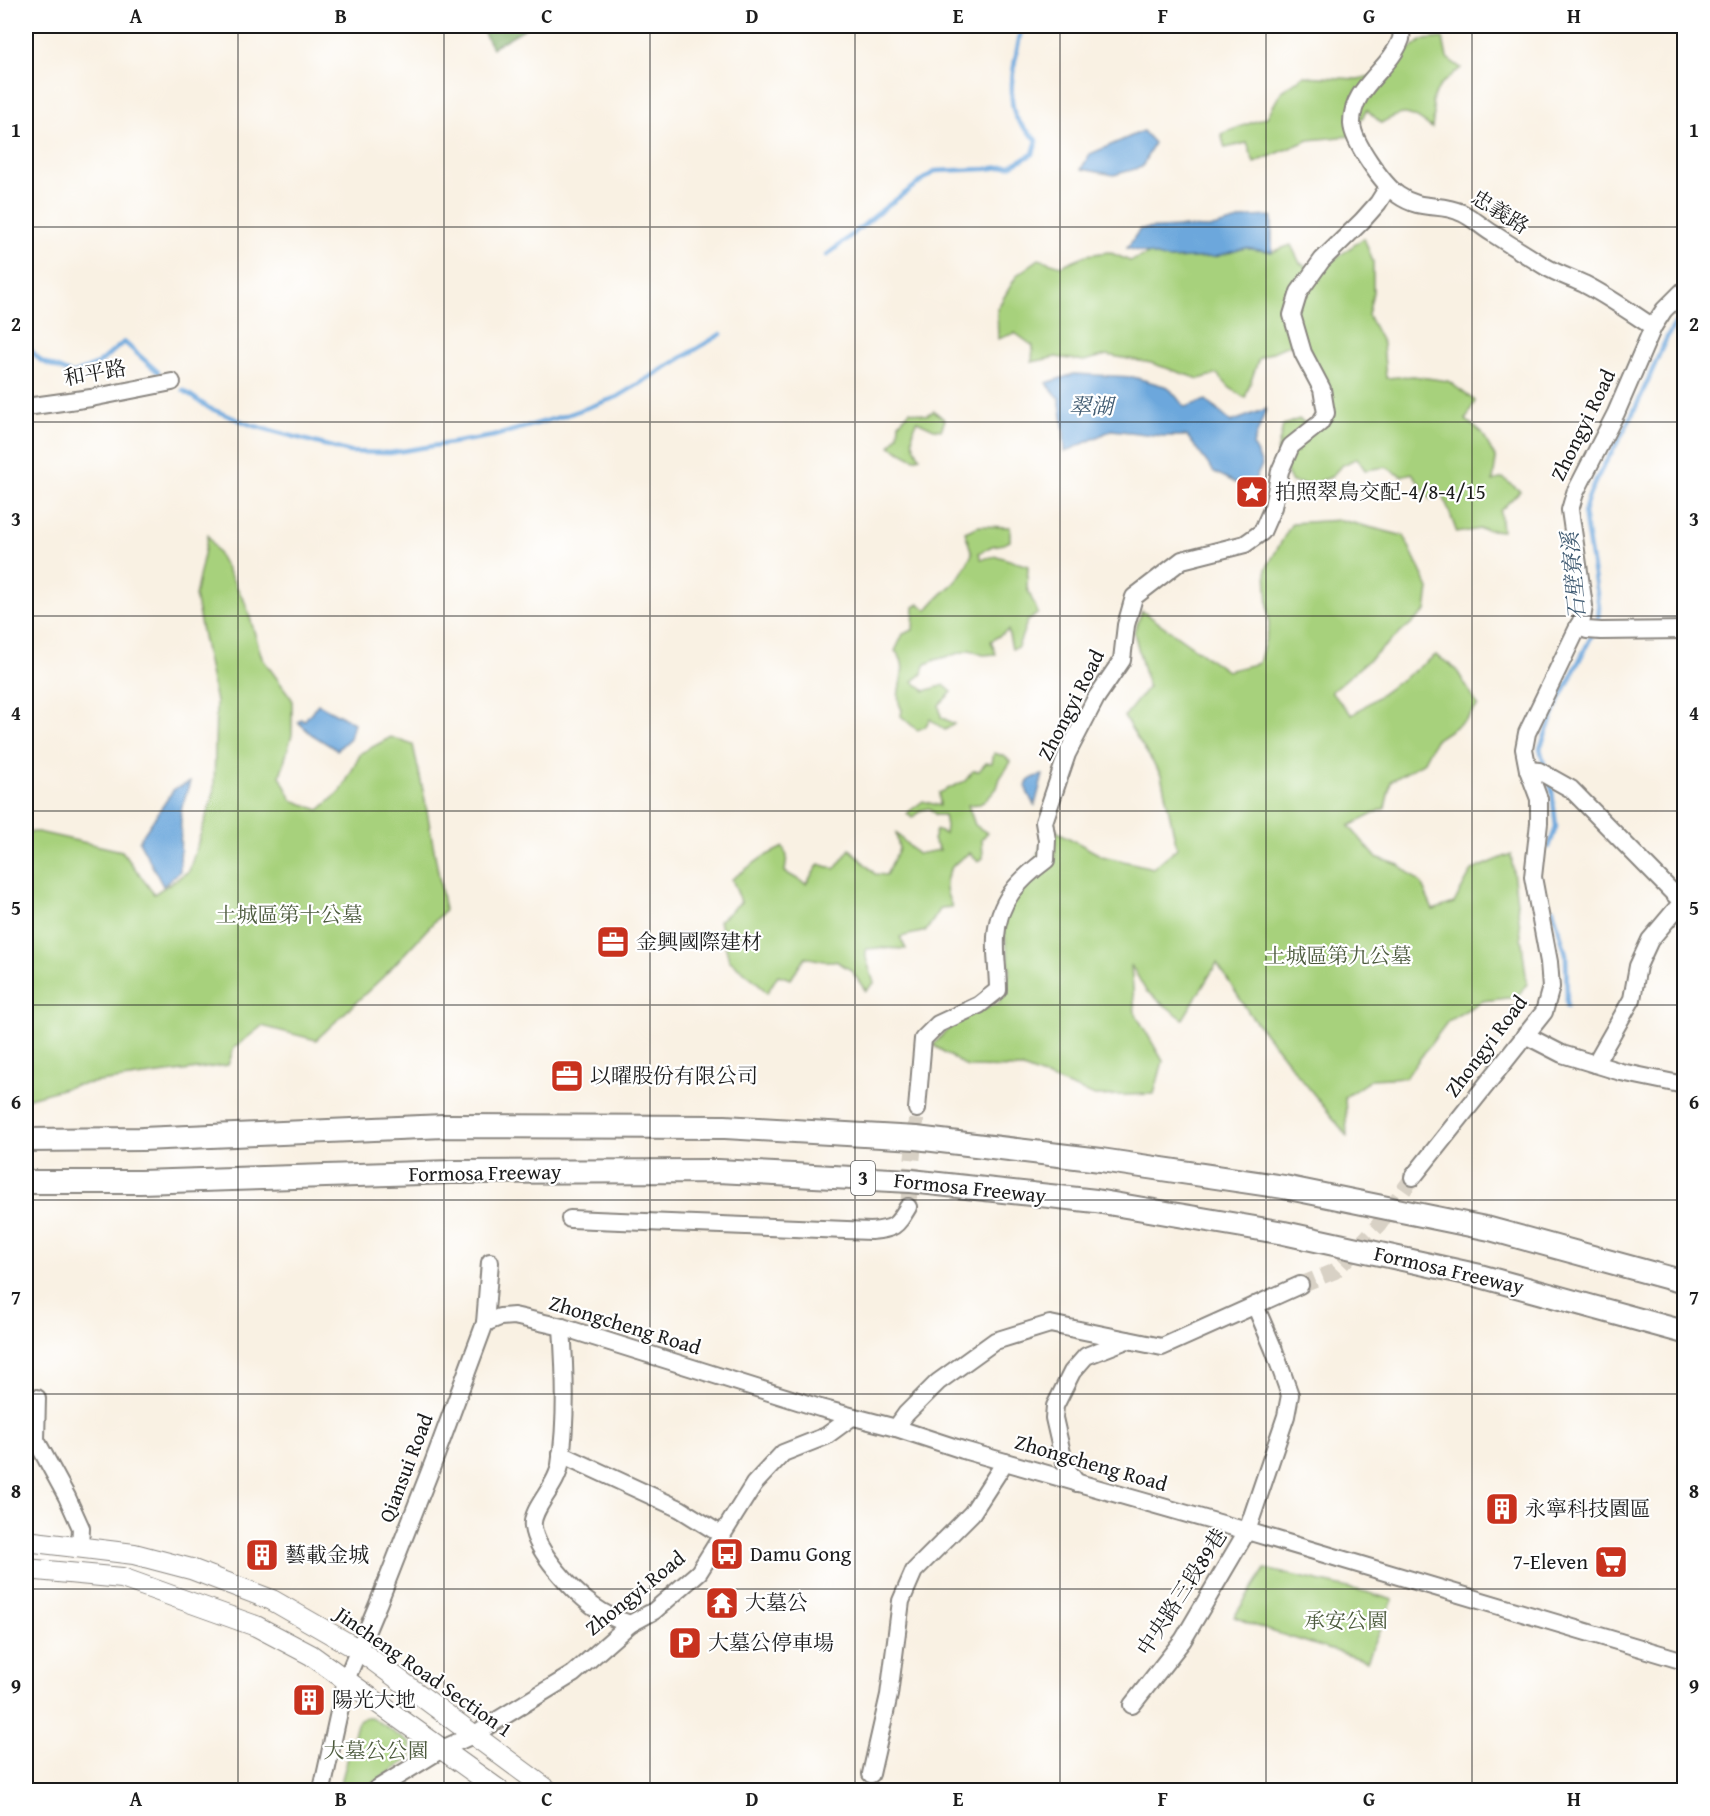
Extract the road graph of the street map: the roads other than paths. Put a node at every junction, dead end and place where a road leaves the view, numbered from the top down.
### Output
1 (1400, 26) edge
2 (1388, 187) junction
3 (1684, 290) edge
4 (1653, 327) junction
5 (172, 382) dead end
6 (26, 407) edge
7 (1589, 629) junction
8 (1684, 630) edge
9 (1533, 770) junction
10 (1525, 1035) junction
11 (1595, 1064) junction
12 (1684, 1085) edge
13 (917, 1109) tunnel mouth
14 (26, 1140) edge
15 (1413, 1177) tunnel mouth
16 (26, 1182) edge
17 (908, 1208) tunnel mouth
18 (570, 1219) dead end
19 (490, 1262) dead end
20 (1684, 1282) edge
21 (1300, 1285) tunnel mouth
22 (1254, 1305) junction
23 (485, 1323) junction
24 (562, 1327) junction
25 (1684, 1332) edge
26 (1127, 1340) junction
27 (37, 1398) dead end
28 (852, 1417) junction
29 (896, 1428) junction
30 (561, 1454) junction
31 (1005, 1462) junction
32 (1077, 1483) junction
33 (1247, 1531) junction
34 (722, 1535) junction
35 (26, 1541) edge
36 (80, 1547) junction
37 (26, 1569) edge
38 (630, 1624) junction
39 (359, 1650) junction
40 (1684, 1661) edge
41 (346, 1680) junction
42 (1132, 1705) dead end
43 (473, 1735) junction
44 (442, 1749) junction
45 (871, 1774) dead end
46 (323, 1789) edge
47 (375, 1791) edge
48 (499, 1791) edge
49 (548, 1791) edge

1 - 2 street, 忠義路
2 - 4 street, 忠義路
2 - 13 street, Zhongyi Road
3 - 4 street, Zhongyi Road
4 - 7 street, Zhongyi Road
5 - 6 street, 和平路
7 - 8 street
7 - 9 street, Zhongyi Road
9 - 10 street, Zhongyi Road
9 - 11 street
10 - 11 street
10 - 15 street, Zhongyi Road
11 - 12 street
14 - 20 highway, Formosa Freeway / 3
16 - 25 highway, Formosa Freeway / 3
17 - 18 street
19 - 23 street, Qiansui Road
21 - 22 street
22 - 26 street
22 - 33 street, 中央路三段89巷
23 - 24 street, Zhongcheng Road
23 - 39 street, Qiansui Road
24 - 28 street, Zhongcheng Road
24 - 30 street
26 - 29 street
26 - 32 street
27 - 36 street
28 - 29 street, Zhongcheng Road
28 - 34 street, Zhongyi Road
29 - 31 street, Zhongcheng Road
30 - 34 street
30 - 38 street
31 - 32 street, Zhongcheng Road
31 - 45 street
32 - 33 street, Zhongcheng Road
33 - 40 street, Zhongcheng Road
33 - 42 street, 中央路三段89巷
34 - 38 street, Zhongyi Road
35 - 36 main road, Jincheng Road Section 1
36 - 39 main road, Jincheng Road Section 1
37 - 41 main road
38 - 43 street, Zhongyi Road
39 - 41 street, Qiansui Road
39 - 43 main road, Jincheng Road Section 1
41 - 44 main road
41 - 46 street, Qiansui Road
43 - 44 street, Zhongyi Road
43 - 49 main road, Jincheng Road Section 1
44 - 47 street
44 - 48 main road

